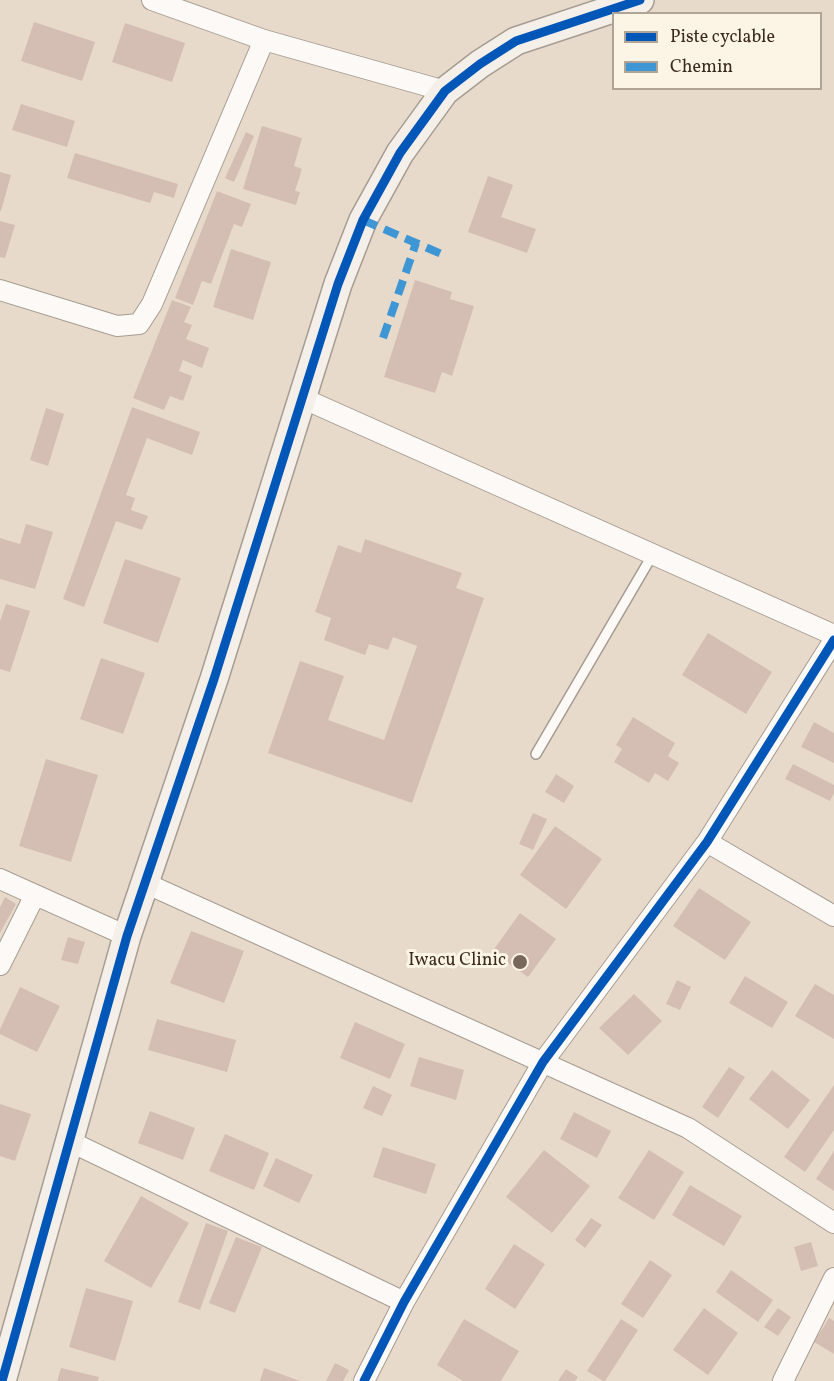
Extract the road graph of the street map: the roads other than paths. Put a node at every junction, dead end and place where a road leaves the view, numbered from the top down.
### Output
1 (152, 0) edge
2 (640, 0) edge
3 (264, 40) junction
4 (445, 91) junction
5 (0, 290) edge
6 (302, 398) junction
7 (653, 554) junction
8 (834, 635) edge
9 (834, 640) edge
10 (536, 754) dead end
11 (707, 842) junction
12 (0, 879) edge
13 (145, 883) junction
14 (35, 895) junction
15 (834, 916) edge
16 (127, 936) junction
17 (0, 965) edge
18 (543, 1062) junction
19 (69, 1141) junction
20 (834, 1223) edge
21 (834, 1278) edge
22 (404, 1302) junction
23 (2, 1381) edge
24 (364, 1381) edge
25 (783, 1381) edge

1 - 3 street
2 - 4 street
3 - 4 street
3 - 5 street
4 - 6 street
6 - 7 street
6 - 13 street
7 - 8 street
7 - 10 lane
9 - 11 street
11 - 15 street
11 - 18 street
12 - 14 street
13 - 16 street
13 - 18 street
14 - 16 street
14 - 17 street
16 - 19 street
18 - 20 street
18 - 22 street
19 - 22 street
19 - 23 street
21 - 25 street
22 - 24 street

